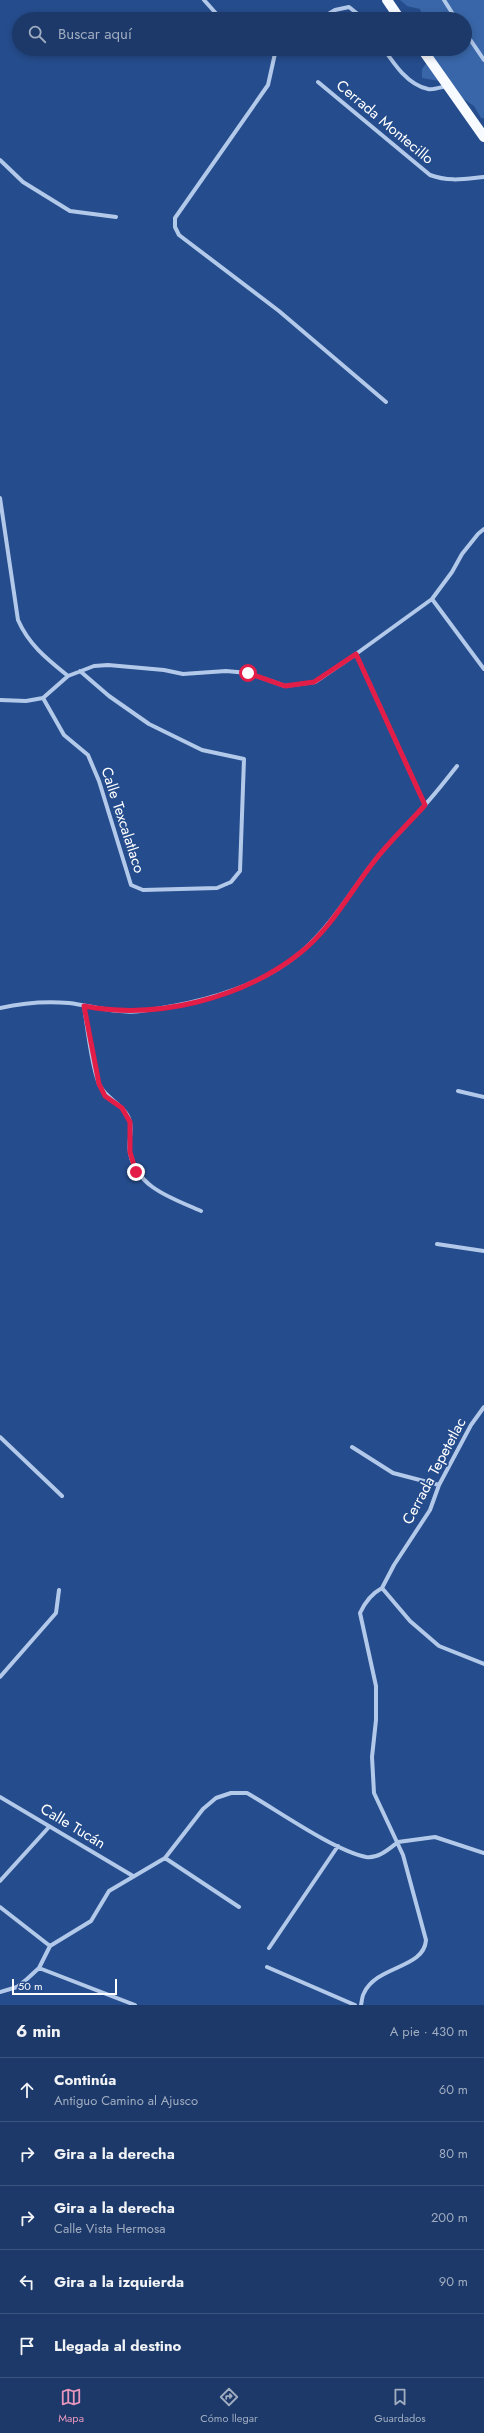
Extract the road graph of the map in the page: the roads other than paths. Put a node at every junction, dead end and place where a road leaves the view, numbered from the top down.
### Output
1 (204, 0) edge
2 (387, 0) edge
3 (444, 0) edge
4 (215, 12) edge
5 (332, 12) edge
6 (355, 12) edge
7 (395, 12) edge
8 (452, 12) edge
9 (472, 42) edge
10 (274, 56) edge
11 (389, 56) edge
12 (427, 56) edge
13 (484, 60) edge
14 (318, 82) dead end
15 (449, 86) junction
16 (484, 137) edge
17 (0, 160) edge
18 (484, 177) edge
19 (116, 217) dead end
20 (386, 402) dead end
21 (0, 498) edge
22 (484, 529) edge
23 (432, 598) junction
24 (356, 654) junction
25 (484, 669) edge
26 (80, 671) junction
27 (68, 676) junction
28 (43, 698) junction
29 (0, 700) edge
30 (457, 766) dead end
31 (425, 805) junction
32 (84, 1006) junction
33 (0, 1008) edge
34 (458, 1091) dead end
35 (484, 1097) edge
36 (201, 1211) dead end
37 (437, 1244) dead end
38 (484, 1251) edge
39 (484, 1407) edge
40 (0, 1437) edge
41 (352, 1447) dead end
42 (440, 1485) junction
43 (62, 1496) dead end
44 (382, 1588) junction
45 (58, 1590) dead end
46 (484, 1664) edge
47 (0, 1677) edge
48 (0, 1797) edge
49 (49, 1827) junction
50 (398, 1842) junction
51 (338, 1846) junction
52 (484, 1853) edge
53 (165, 1858) junction
54 (133, 1876) junction
55 (0, 1881) edge
56 (0, 1907) edge
57 (239, 1907) dead end
58 (50, 1946) junction
59 (269, 1948) dead end
60 (267, 1967) dead end
61 (39, 1968) junction
62 (0, 1992) edge
63 (135, 2005) edge
64 (355, 2005) edge
65 (361, 2005) edge

1 - 4 street
2 - 7 main road
3 - 8 street
5 - 6 street
9 - 13 street
10 - 20 street
11 - 15 street
12 - 15 main road
14 - 18 street, Cerrada Montecillo
15 - 16 main road
17 - 19 street
21 - 27 street
22 - 23 street
23 - 24 street
23 - 25 street
24 - 26 street
24 - 31 street
26 - 27 street
26 - 28 street, Calle Texcalatlaco
27 - 28 street
28 - 29 street
30 - 31 street
31 - 32 street
32 - 33 street
32 - 36 street
34 - 35 street
37 - 38 street
39 - 42 street, Cerrada Tepetetlac
40 - 43 street
41 - 42 street
42 - 44 street, Cerrada Tepetetlac
44 - 46 street
44 - 50 street
45 - 47 street
48 - 49 street, Calle Tucán
49 - 54 street, Calle Tucán
49 - 55 street
50 - 51 street
50 - 52 street
50 - 65 street
51 - 53 street
51 - 59 street
53 - 54 street
53 - 57 street
54 - 58 street
56 - 58 street
58 - 61 street
60 - 64 street
61 - 62 street
61 - 63 street

